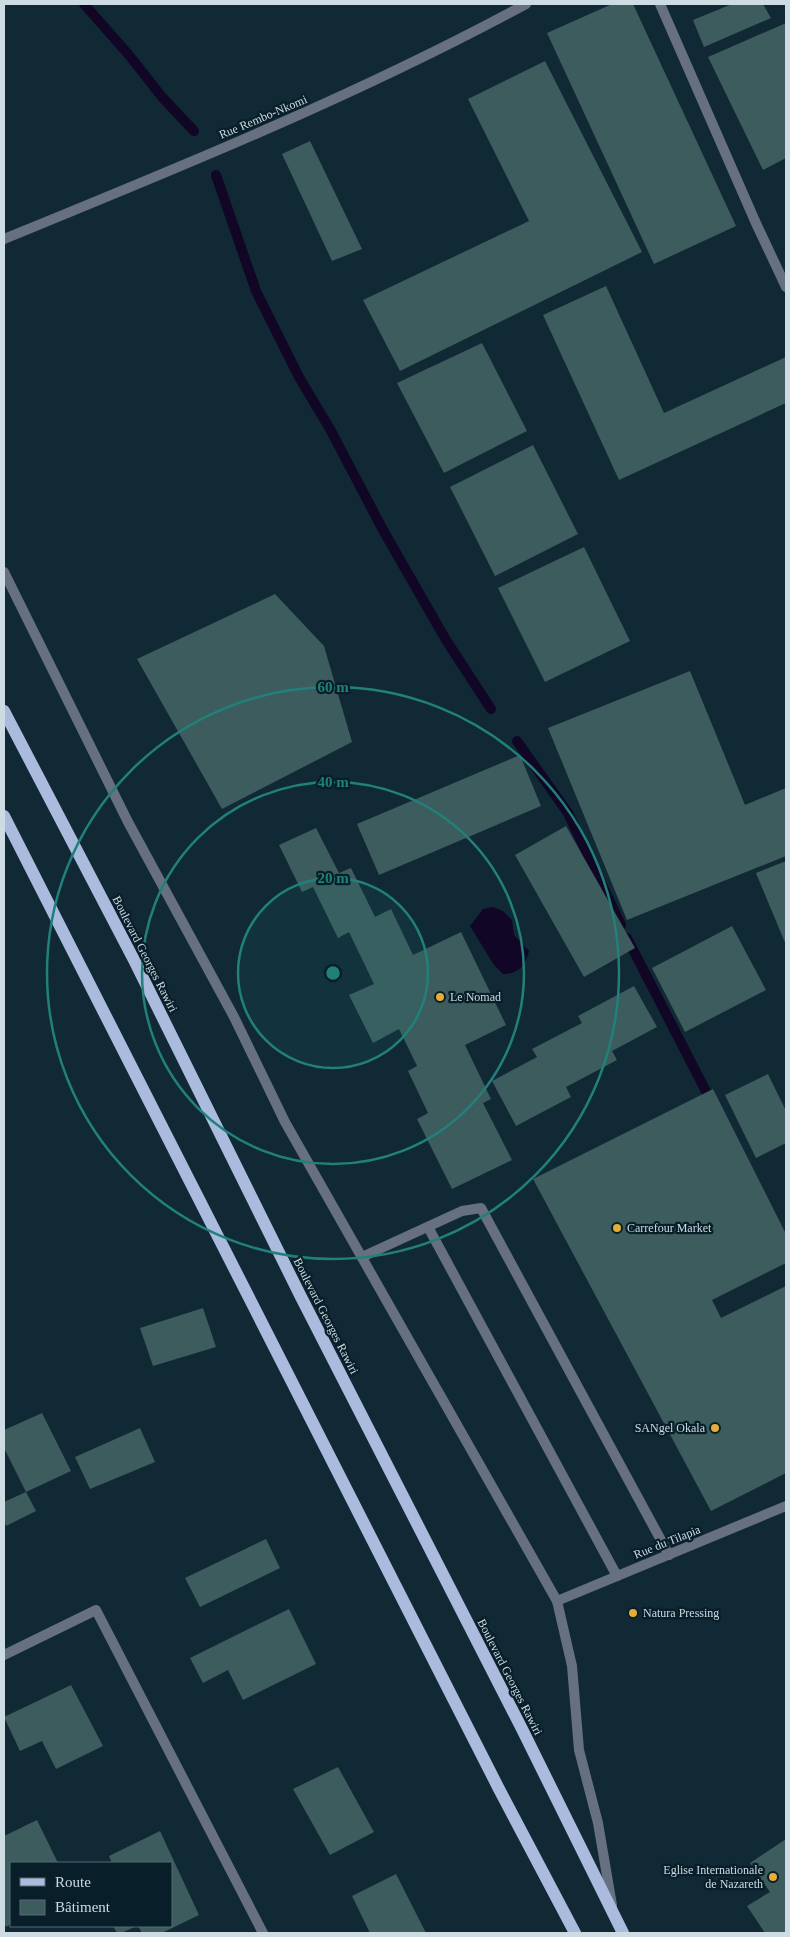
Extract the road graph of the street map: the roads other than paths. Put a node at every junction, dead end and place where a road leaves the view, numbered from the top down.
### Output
1 (526, 4) edge
2 (660, 4) edge
3 (4, 239) edge
4 (786, 287) edge
5 (4, 572) edge
6 (4, 711) edge
7 (4, 816) edge
8 (428, 1227) junction
9 (362, 1257) junction
10 (786, 1506) edge
11 (669, 1555) junction
12 (617, 1576) junction
13 (557, 1601) junction
14 (4, 1655) edge
15 (614, 1916) junction
16 (263, 1933) edge
17 (575, 1933) edge
18 (623, 1933) edge

1 - 3 street, Rue Rembo-Nkomi
2 - 4 street
5 - 9 street
6 - 15 main road, Boulevard Georges Rawiri
7 - 17 main road
8 - 9 street
8 - 11 street
8 - 12 street
9 - 13 street
10 - 11 street, Rue du Tilapia
11 - 12 street, Rue du Tilapia
12 - 13 street, Rue du Tilapia
13 - 15 street
14 - 16 street
15 - 18 main road, Boulevard Georges Rawiri

